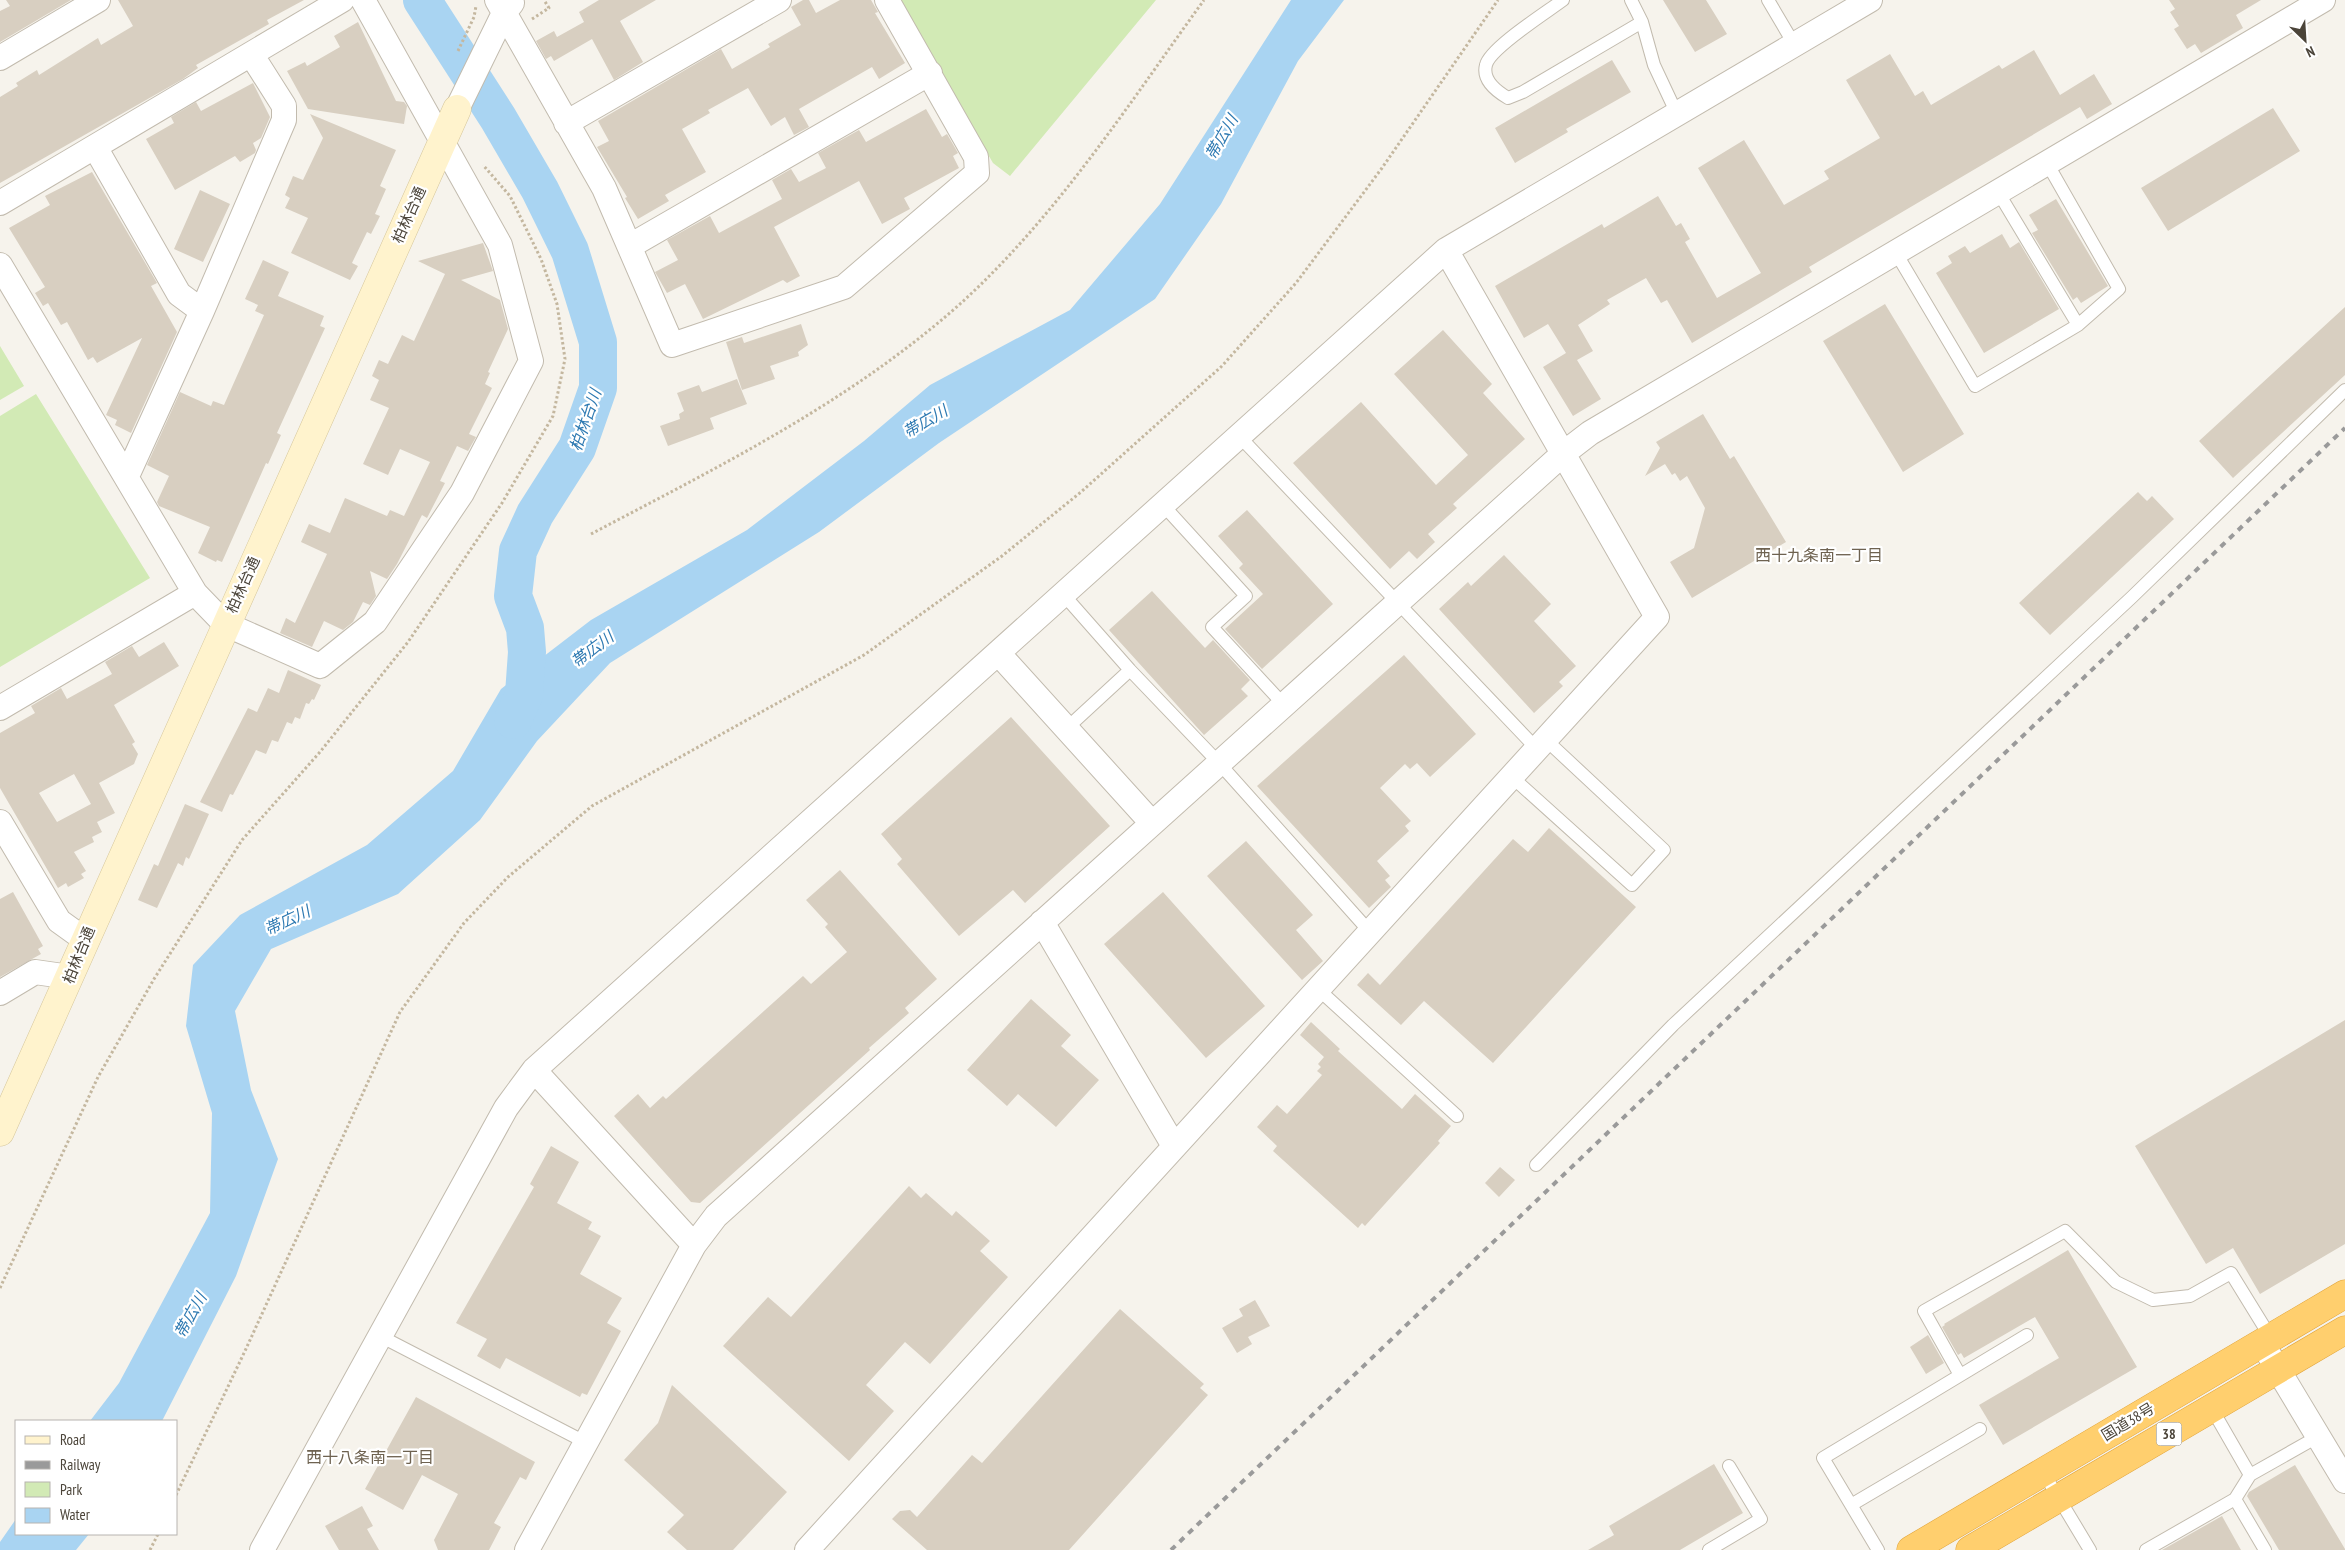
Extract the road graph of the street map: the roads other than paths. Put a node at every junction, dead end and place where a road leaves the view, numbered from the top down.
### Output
1 (98, 0) edge
2 (342, 0) edge
3 (363, 0) edge
4 (779, 0) edge
5 (887, 0) edge
6 (1563, 0) edge
7 (1631, 0) edge
8 (1768, 0) edge
9 (2323, 0) edge
10 (1867, 1) edge
11 (498, 4) edge
12 (1642, 22) junction
13 (1794, 44) junction
14 (251, 54) junction
15 (0, 58) edge
16 (930, 73) junction
17 (456, 109) joint
18 (1677, 114) junction
19 (566, 123) junction
20 (442, 140) junction
21 (95, 147) junction
22 (2047, 163) junction
23 (1998, 192) junction
24 (0, 203) edge
25 (630, 246) junction
26 (1446, 250) junction
27 (1896, 254) junction
28 (0, 265) edge
29 (202, 311) junction
30 (2078, 325) junction
31 (2345, 390) edge
32 (1239, 436) junction
33 (1564, 452) junction
34 (127, 476) junction
35 (1163, 504) junction
36 (196, 593) junction
37 (1062, 594) junction
38 (1398, 602) junction
39 (226, 624) junction
40 (998, 653) junction
41 (1130, 670) junction
42 (1284, 705) junction
43 (0, 708) edge
44 (1066, 729) junction
45 (1541, 744) junction
46 (1219, 763) junction
47 (1512, 777) junction
48 (1152, 823) junction
49 (4, 837) edge
50 (1042, 922) junction
51 (1370, 932) junction
52 (84, 939) junction
53 (70, 977) junction
54 (1318, 989) junction
55 (0, 993) edge
56 (534, 1070) junction
57 (1457, 1116) dead end
58 (0, 1132) edge
59 (1174, 1146) junction
60 (1536, 1165) dead end
61 (694, 1245) junction
62 (2345, 1294) edge
63 (2345, 1330) edge
64 (2027, 1335) dead end
65 (380, 1336) junction
66 (2267, 1340) junction
67 (2279, 1370) junction
68 (1960, 1375) junction
69 (2212, 1409) junction
70 (1980, 1429) dead end
71 (2319, 1436) junction
72 (585, 1442) junction
73 (1729, 1466) dead end
74 (2044, 1472) junction
75 (2250, 1476) junction
76 (2345, 1481) edge
77 (2059, 1498) junction
78 (2235, 1499) junction
79 (1851, 1505) junction
80 (262, 1550) edge
81 (526, 1550) edge
82 (807, 1550) edge
83 (1709, 1550) edge
84 (1878, 1550) edge
85 (1911, 1550) edge
86 (1970, 1550) edge
87 (2090, 1550) edge
88 (2146, 1550) edge
89 (2265, 1550) edge

1 - 15 street
2 - 14 street
3 - 20 street
4 - 19 street
5 - 16 street
6 - 12 lane
7 - 12 lane
8 - 13 lane
9 - 22 street
10 - 13 street
11 - 17 street, 柏林台通
11 - 19 street
12 - 18 lane
13 - 18 street
14 - 21 street
14 - 29 street
16 - 25 street
16 - 25 street
17 - 20 street, 柏林台通
18 - 26 street
19 - 25 street
20 - 39 street, 柏林台通
20 - 39 street
21 - 24 street
21 - 29 street
22 - 23 street
22 - 30 lane
23 - 27 street
23 - 30 lane
26 - 32 street
26 - 33 street
27 - 30 lane
27 - 33 street
28 - 34 street
29 - 34 street
31 - 60 lane
32 - 35 street
32 - 38 lane
33 - 38 street
33 - 45 street
34 - 36 street
35 - 37 street
35 - 42 lane
36 - 39 street
36 - 43 street
37 - 40 street
37 - 41 lane
38 - 42 street
38 - 45 lane
39 - 52 street, 柏林台通
40 - 44 street
40 - 56 street
41 - 44 lane
41 - 46 lane
42 - 46 street
44 - 48 street
45 - 47 street
45 - 47 lane
46 - 48 street
46 - 51 lane
47 - 51 street
48 - 50 street
49 - 52 street
50 - 59 street
50 - 61 street
51 - 54 street
52 - 53 street, 柏林台通
53 - 55 street
53 - 58 street, 柏林台通
54 - 57 lane
54 - 59 street
56 - 61 street
56 - 65 street
59 - 82 street
61 - 72 street
62 - 66 highway, 国道38号 / 38
63 - 67 highway, 国道38号 / 38
64 - 68 lane
65 - 72 lane
65 - 80 street
66 - 67 street
66 - 68 lane
66 - 74 highway, 国道38号 / 38
67 - 69 highway, 国道38号 / 38
67 - 71 street
68 - 79 lane
69 - 75 lane
69 - 77 highway, 国道38号 / 38
70 - 79 lane
71 - 75 lane
71 - 76 street
72 - 81 street
73 - 83 lane
74 - 77 lane
74 - 85 highway, 国道38号 / 38
75 - 78 lane
77 - 86 highway, 国道38号 / 38
77 - 87 lane
78 - 88 lane
78 - 89 lane
79 - 84 lane

